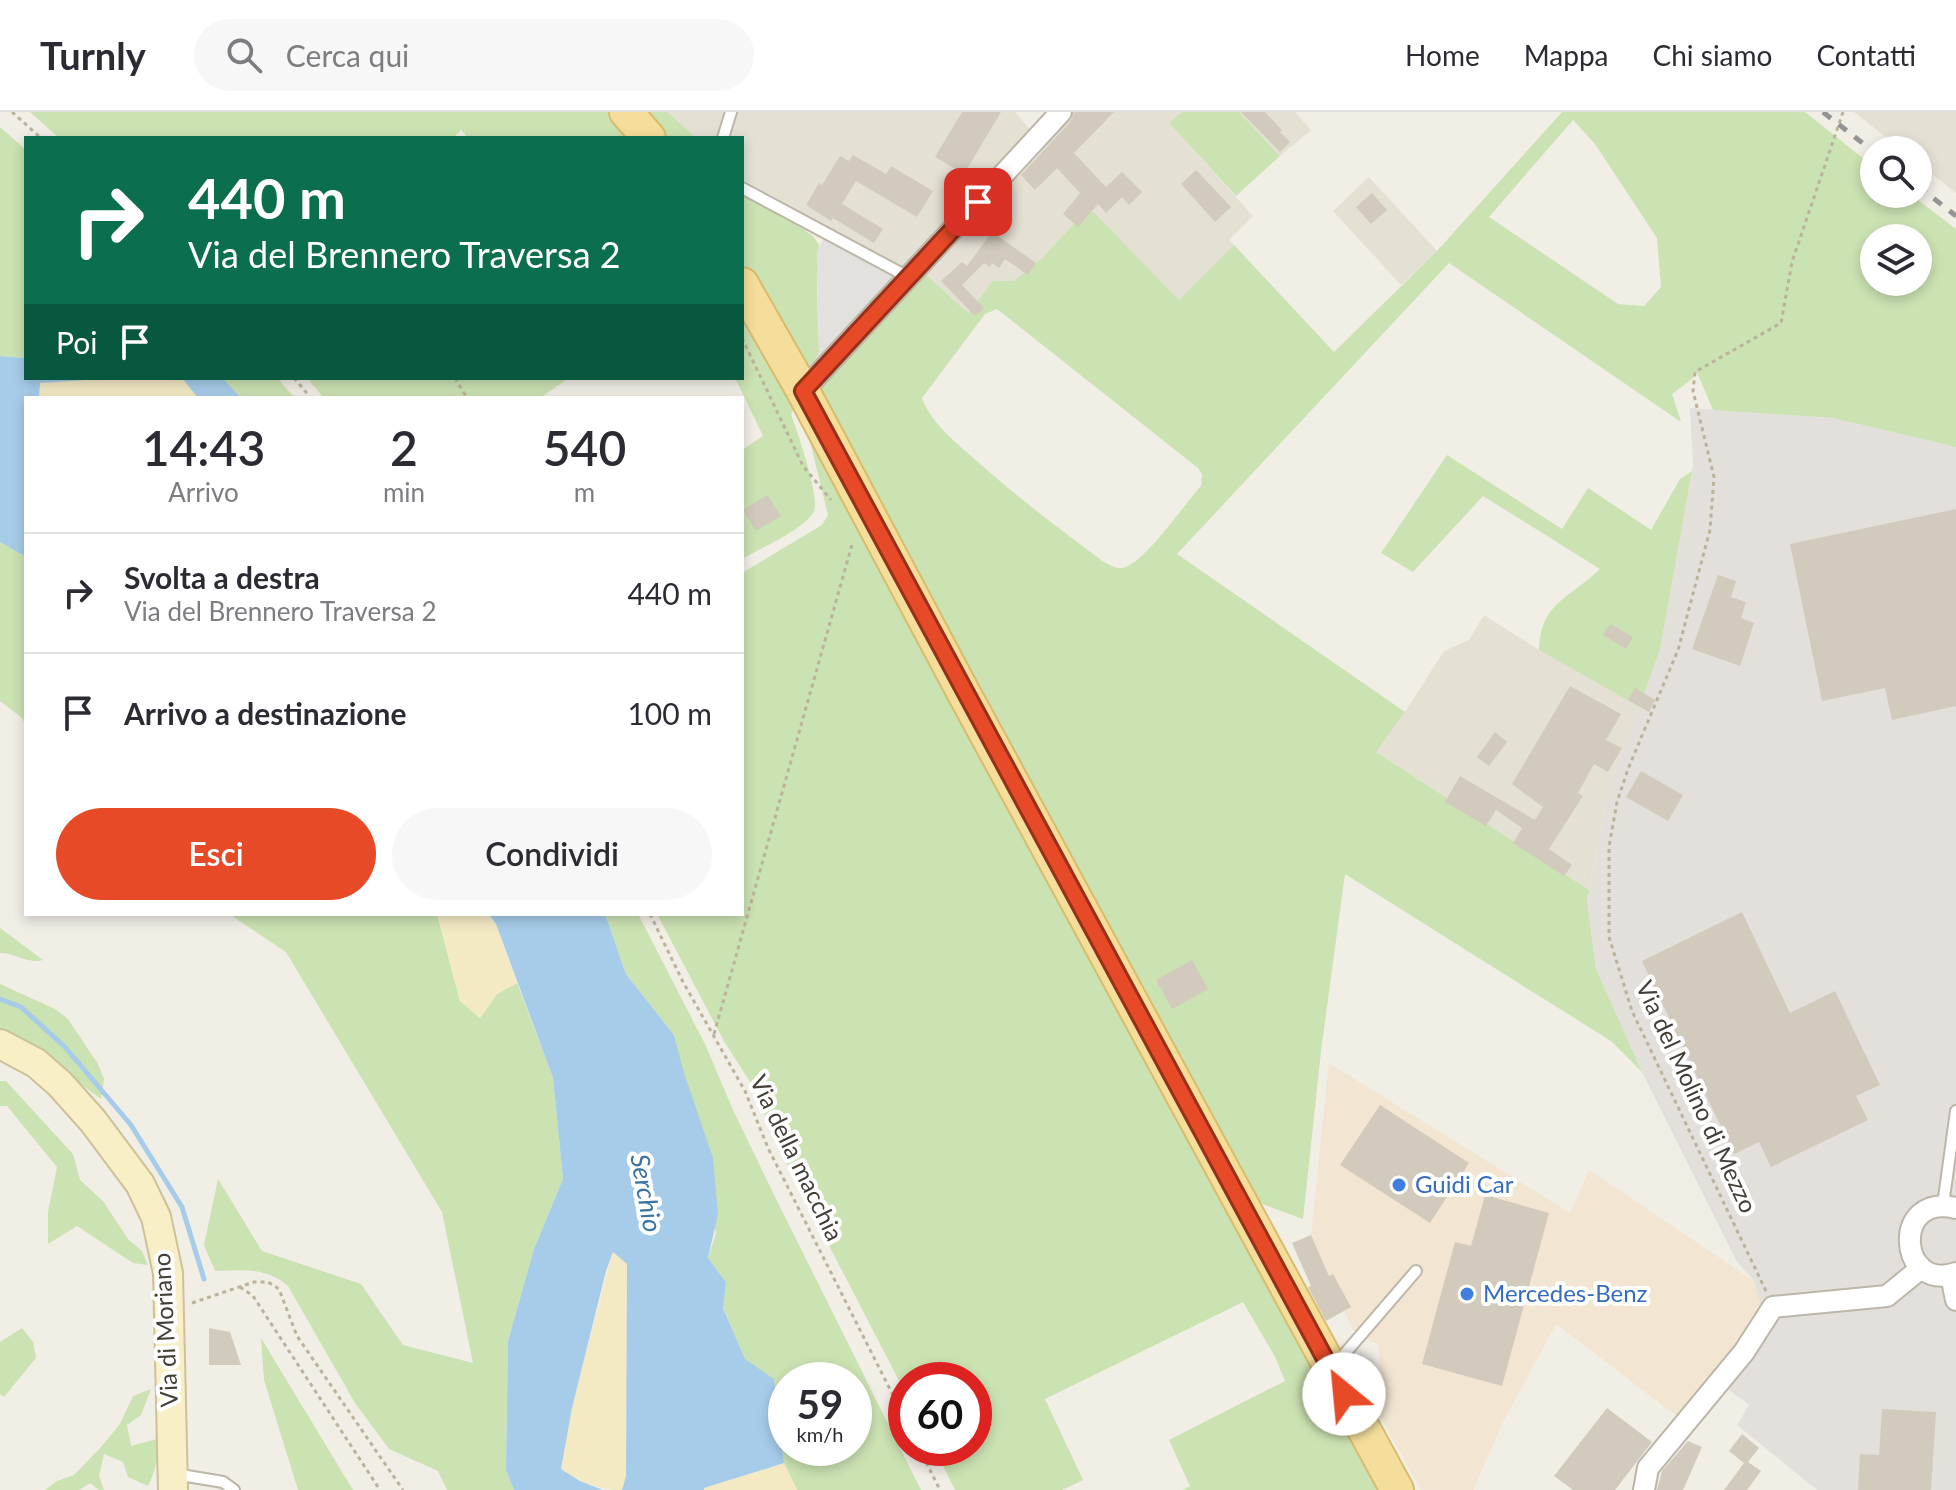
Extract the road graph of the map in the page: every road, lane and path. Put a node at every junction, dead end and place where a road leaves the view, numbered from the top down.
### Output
1 (12, 112) edge
2 (626, 112) edge
3 (731, 112) edge
4 (1061, 112) edge
5 (1843, 112) edge
6 (39, 136) edge
7 (647, 136) edge
8 (724, 136) edge
9 (744, 189) edge
10 (908, 277) junction
11 (744, 288) edge
12 (296, 380) edge
13 (803, 391) junction
14 (309, 396) edge
15 (855, 533) dead end
16 (651, 916) edge
17 (713, 1034) junction
18 (0, 1044) edge
19 (1956, 1111) edge
20 (1949, 1206) edge
21 (1921, 1268) junction
22 (1416, 1271) dead end
23 (1954, 1274) edge
24 (240, 1287) junction
25 (1956, 1300) edge
26 (1773, 1307) junction
27 (170, 1311) junction
28 (1331, 1370) junction
29 (888, 1385) edge
30 (928, 1466) edge
31 (173, 1482) edge
32 (234, 1490) edge
33 (380, 1490) edge
34 (403, 1490) edge
35 (940, 1490) edge
36 (1397, 1490) edge
37 (1644, 1490) edge

1 - 6 path
2 - 7 main road
3 - 8 lane
4 - 10 street
5 - 26 path, Via del Molino di Mezzo
9 - 10 lane
10 - 13 street
11 - 13 main road
12 - 14 path
13 - 28 main road
15 - 17 path
16 - 17 path, Via della macchia
17 - 29 path, Via della macchia
18 - 27 main road, Via di Moriano
19 - 20 lane
20 - 21 street
21 - 23 street
21 - 26 street
22 - 28 lane
23 - 25 street
24 - 27 path
24 - 33 path
24 - 34 path
26 - 37 street
27 - 31 main road, Via di Moriano
28 - 36 main road
30 - 35 path
31 - 32 lane

